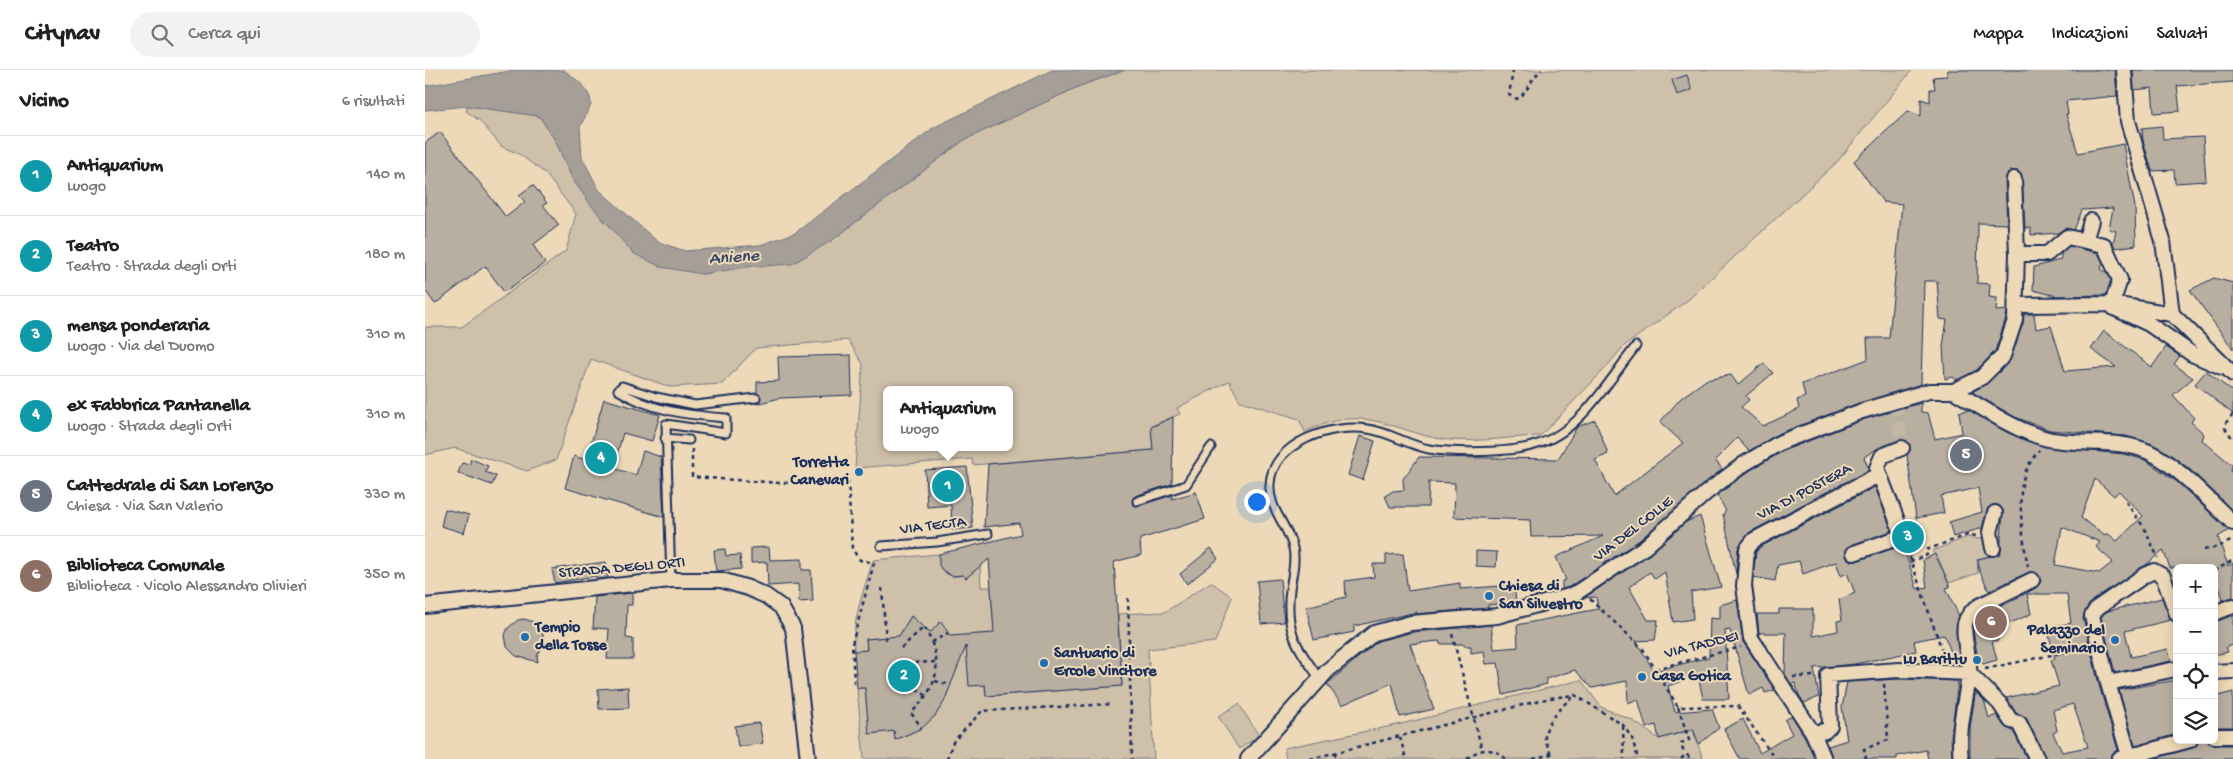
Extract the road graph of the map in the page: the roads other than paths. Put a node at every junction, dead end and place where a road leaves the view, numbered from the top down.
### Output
1 (2123, 70) edge
2 (2015, 179) dead end
3 (2091, 221) dead end
4 (2085, 240) junction
5 (2017, 254) junction
6 (2108, 304) junction
7 (2017, 305) junction
8 (2172, 314) junction
9 (1636, 346) dead end
10 (2230, 372) edge
11 (1954, 391) junction
12 (756, 398) dead end
13 (665, 438) junction
14 (689, 440) road end
15 (1211, 447) dead end
16 (1902, 448) dead end
17 (1878, 475) junction
18 (1137, 501) dead end
19 (1995, 513) dead end
20 (2233, 523) edge
21 (987, 534) dead end
22 (881, 546) dead end
23 (1993, 548) dead end
24 (1854, 553) dead end
25 (671, 580) junction
26 (2032, 580) road end
27 (425, 606) edge
28 (2233, 606) edge
29 (2175, 609) edge
30 (2218, 612) edge
31 (2173, 669) edge
32 (2233, 671) edge
33 (2218, 672) edge
34 (1969, 673) junction
35 (1319, 679) junction
36 (2107, 683) junction
37 (1813, 733) junction
38 (2218, 736) edge
39 (2233, 736) edge
40 (2174, 744) edge
41 (2124, 757) edge
42 (808, 759) edge
43 (1248, 759) edge
44 (1824, 759) edge
45 (1961, 759) edge
46 (2037, 759) edge

1 - 8 street
2 - 5 street
3 - 4 street
4 - 5 street
4 - 6 street
5 - 7 street
6 - 7 street
6 - 8 street
6 - 10 street
7 - 11 street
8 - 10 street
9 - 35 lane
11 - 20 street
11 - 35 street, VIA DEL COLLE
12 - 13 lane
13 - 14 lane
13 - 25 lane
15 - 18 lane
16 - 17 street
17 - 24 street
17 - 37 street, VIA DI POSTERA
19 - 23 street
21 - 22 lane, VIA TECTA
25 - 27 street, STRADA DEGLI ORTI
25 - 42 street, STRADA DEGLI ORTI
26 - 34 street
28 - 30 street
29 - 36 street
31 - 36 street
32 - 33 street
34 - 37 street
34 - 45 street
34 - 46 street
35 - 43 street, VIA DEL COLLE
36 - 41 street
37 - 44 street
38 - 39 street
40 - 41 street

